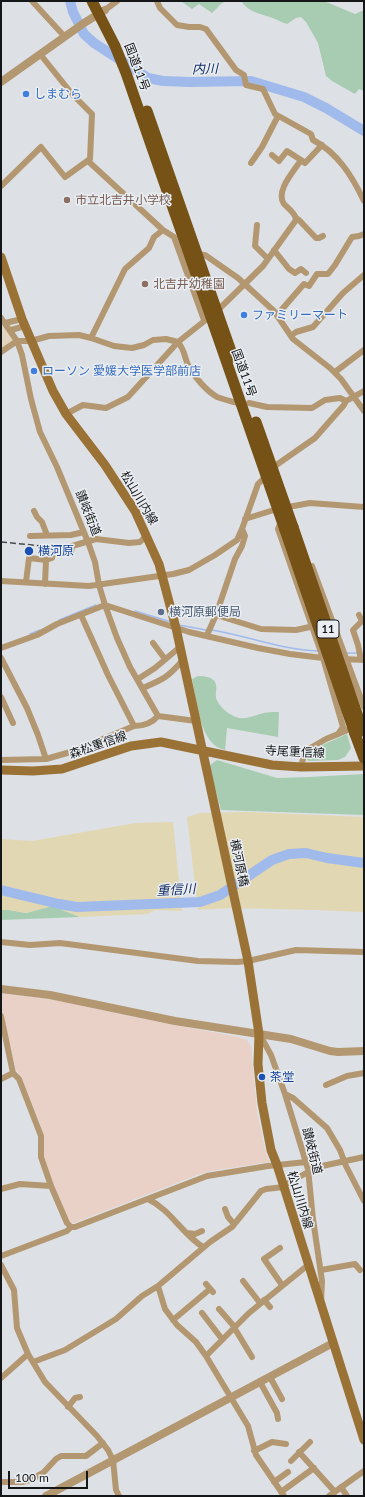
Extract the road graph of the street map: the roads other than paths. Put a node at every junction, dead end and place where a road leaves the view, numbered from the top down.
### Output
1 (32, 1) edge
2 (92, 1) edge
3 (118, 1) edge
4 (157, 1) edge
5 (101, 8) edge
6 (65, 36) junction
7 (40, 54) junction
8 (130, 75) junction
9 (1, 82) edge
10 (278, 116) junction
11 (322, 145) junction
12 (272, 155) dead end
13 (301, 160) junction
14 (88, 161) junction
15 (251, 163) dead end
16 (1, 186) edge
17 (364, 201) edge
18 (296, 218) junction
19 (257, 225) dead end
20 (163, 230) junction
21 (364, 234) edge
22 (323, 236) dead end
23 (274, 250) junction
24 (197, 254) junction
25 (1, 257) edge
26 (268, 259) junction
27 (306, 273) dead end
28 (364, 275) edge
29 (245, 284) junction
30 (277, 315) junction
31 (211, 316) junction
32 (3, 320) edge
33 (23, 322) junction
34 (11, 330) junction
35 (291, 336) junction
36 (91, 338) junction
37 (17, 341) junction
38 (31, 341) junction
39 (178, 342) junction
40 (364, 350) edge
41 (1, 352) edge
42 (335, 372) junction
43 (364, 391) edge
44 (354, 397) junction
45 (346, 401) junction
46 (245, 404) junction
47 (364, 411) edge
48 (66, 414) junction
49 (269, 472) junction
50 (364, 507) edge
51 (34, 511) dead end
52 (245, 519) junction
53 (285, 519) junction
54 (242, 529) junction
55 (84, 532) junction
56 (47, 535) junction
57 (71, 535) junction
58 (30, 536) dead end
59 (147, 536) junction
60 (88, 542) junction
61 (72, 546) junction
62 (46, 560) junction
63 (162, 575) junction
64 (1, 581) edge
65 (26, 582) junction
66 (45, 584) junction
67 (99, 585) junction
68 (104, 604) junction
69 (81, 615) junction
70 (216, 615) junction
71 (360, 615) dead end
72 (332, 622) junction
73 (312, 626) junction
74 (176, 628) junction
75 (207, 635) junction
76 (153, 643) dead end
77 (180, 647) junction
78 (1, 648) edge
79 (1, 658) edge
80 (323, 658) junction
81 (165, 659) junction
82 (346, 659) junction
83 (183, 660) junction
84 (363, 660) edge
85 (138, 679) junction
86 (144, 688) junction
87 (1, 697) edge
88 (364, 707) edge
89 (158, 716) junction
90 (196, 721) junction
91 (13, 723) dead end
92 (134, 726) junction
93 (362, 730) edge
94 (338, 734) junction
95 (202, 751) junction
96 (364, 758) edge
97 (46, 759) junction
98 (1, 760) edge
99 (364, 766) edge
100 (301, 767) junction
101 (1, 770) edge
102 (207, 770) joint
103 (1, 942) edge
104 (364, 952) edge
105 (248, 961) junction
106 (1, 989) edge
107 (1, 1016) edge
108 (259, 1034) junction
109 (364, 1051) edge
110 (13, 1073) junction
111 (364, 1073) edge
112 (1, 1079) edge
113 (326, 1085) dead end
114 (285, 1094) junction
115 (364, 1157) edge
116 (306, 1162) junction
117 (344, 1162) junction
118 (277, 1165) junction
119 (308, 1170) junction
120 (51, 1186) junction
121 (284, 1187) junction
122 (1, 1189) edge
123 (148, 1199) junction
124 (364, 1201) edge
125 (225, 1208) dead end
126 (234, 1224) junction
127 (71, 1227) junction
128 (202, 1231) dead end
129 (187, 1233) junction
130 (203, 1247) junction
131 (280, 1248) dead end
132 (1, 1256) edge
133 (1, 1265) edge
134 (308, 1265) junction
135 (321, 1270) junction
136 (360, 1270) dead end
137 (243, 1281) dead end
138 (282, 1285) junction
139 (158, 1286) junction
140 (210, 1288) dead end
141 (262, 1302) junction
142 (321, 1304) junction
143 (270, 1307) dead end
144 (219, 1309) dead end
145 (202, 1313) dead end
146 (173, 1320) junction
147 (234, 1328) junction
148 (222, 1339) junction
149 (333, 1343) junction
150 (28, 1354) junction
151 (206, 1356) junction
152 (252, 1357) dead end
153 (33, 1362) junction
154 (270, 1377) junction
155 (1, 1378) edge
156 (260, 1382) junction
157 (80, 1397) dead end
158 (231, 1398) junction
159 (282, 1399) dead end
160 (68, 1407) junction
161 (278, 1419) dead end
162 (364, 1440) edge
163 (310, 1442) dead end
164 (103, 1443) junction
165 (286, 1444) dead end
166 (254, 1451) junction
167 (299, 1452) junction
168 (112, 1460) junction
169 (291, 1461) dead end
170 (314, 1468) junction
171 (364, 1471) edge
172 (288, 1472) dead end
173 (1, 1482) edge
174 (274, 1482) junction
175 (341, 1487) junction
176 (335, 1492) junction
177 (282, 1494) edge
178 (46, 1496) edge
179 (119, 1496) edge
180 (329, 1496) edge
181 (347, 1496) edge

1 - 6 street
2 - 5 highway, 国道11号 / 11
3 - 5 street
4 - 10 street
5 - 6 street
5 - 8 highway, 国道11号 / 11
5 - 8 highway, 国道11号 / 11
6 - 7 street
7 - 9 street
7 - 14 street
8 - 24 highway, 国道11号 / 11
8 - 31 highway, 国道11号 / 11
10 - 11 street
10 - 15 street
11 - 13 street
11 - 17 street
12 - 13 street
13 - 18 street
14 - 16 street
14 - 20 street
18 - 22 street
18 - 23 street
19 - 26 street
20 - 31 street
20 - 36 street
21 - 30 street
23 - 26 street
23 - 27 street
24 - 29 street
24 - 31 highway, 国道11号 / 11
25 - 33 main road, 松山川内線
26 - 29 street
28 - 35 street
29 - 30 street
29 - 31 street
30 - 35 street
31 - 39 street
31 - 46 highway, 国道11号 / 11
32 - 33 street
32 - 34 street, 讃岐街道
33 - 34 street
33 - 38 main road, 松山川内線
34 - 37 street, 讃岐街道
35 - 42 street
36 - 38 street
36 - 39 street
37 - 38 street
37 - 41 street
37 - 55 street, 讃岐街道
38 - 48 main road, 松山川内線
39 - 46 street
39 - 48 street
40 - 42 street
42 - 44 street
43 - 44 street
44 - 45 street
44 - 47 street
45 - 46 street
45 - 49 street
46 - 49 highway, 国道11号 / 11
48 - 59 main road, 松山川内線
49 - 52 street
49 - 53 highway, 国道11号 / 11
50 - 53 street
51 - 56 street
52 - 53 street
52 - 54 street
53 - 72 street
53 - 73 street
53 - 93 highway, 国道11号 / 11, bridge
54 - 63 street
54 - 70 street
55 - 57 street
55 - 60 street, 讃岐街道
56 - 57 street
56 - 58 street
57 - 61 street
59 - 60 street
59 - 63 main road, 松山川内線
60 - 61 street
60 - 67 street, 讃岐街道
61 - 62 street
62 - 65 street
62 - 66 street
63 - 67 street
63 - 74 main road, 松山川内線
64 - 65 street
65 - 66 street
66 - 67 street
67 - 68 street, 讃岐街道
68 - 69 street
68 - 74 street
68 - 85 street, 讃岐街道
69 - 78 street
69 - 92 street
70 - 73 street
70 - 75 street
71 - 84 street
72 - 73 street
72 - 82 street
73 - 80 street
74 - 75 street
74 - 77 main road, 松山川内線
75 - 80 street
76 - 81 street
77 - 81 street
77 - 83 main road, 松山川内線
79 - 97 street
80 - 82 street
80 - 94 street
81 - 85 street
82 - 84 street
82 - 88 street
83 - 86 street
83 - 90 main road, 松山川内線
85 - 86 street, 讃岐街道
86 - 89 street, 讃岐街道
87 - 91 street
89 - 90 street
89 - 92 street
90 - 95 main road, 松山川内線
92 - 97 street
93 - 94 street
93 - 96 highway, 国道11号 / 11
94 - 100 street
95 - 100 main road, 寺尾重信線
95 - 101 main road, 森松重信線
95 - 102 main road, 松山川内線
97 - 98 street
99 - 100 main road, 寺尾重信線
102 - 105 main road, 横河原橋
103 - 105 street
104 - 105 street
105 - 108 main road, 松山川内線
106 - 108 street
107 - 110 street
108 - 109 street
108 - 114 street, 讃岐街道
108 - 118 main road, 松山川内線
110 - 112 street
110 - 120 street
111 - 113 street
114 - 116 street, 讃岐街道
114 - 117 street
115 - 117 street
116 - 118 street
116 - 119 street, 讃岐街道
117 - 119 street
117 - 124 street
118 - 121 main road, 松山川内線
118 - 123 street
119 - 121 street
119 - 135 street, 讃岐街道
120 - 122 street
120 - 127 street
121 - 126 street
121 - 134 main road, 松山川内線
123 - 127 street
123 - 129 street
125 - 126 street
126 - 130 street
127 - 132 street
128 - 129 street
129 - 130 street
130 - 139 street
131 - 138 street
133 - 150 street
134 - 138 street
134 - 142 main road, 松山川内線
135 - 136 street
135 - 142 street, 讃岐街道
137 - 141 street
138 - 141 street
139 - 146 street
139 - 153 street
140 - 146 street
141 - 143 street
141 - 147 street
142 - 149 main road, 松山川内線
144 - 147 street
145 - 148 street
146 - 151 street
147 - 148 street
147 - 152 street
148 - 151 street
149 - 154 street
149 - 162 main road, 松山川内線
150 - 153 street
150 - 155 street
151 - 158 street
153 - 160 street
154 - 156 street
154 - 159 street
156 - 158 street
156 - 161 street
157 - 160 street
158 - 166 street
158 - 168 street
160 - 164 street
163 - 167 street
164 - 168 street
164 - 173 street
165 - 166 street
166 - 174 street
167 - 169 street
167 - 170 street
168 - 178 street
168 - 179 street
170 - 176 street
170 - 177 street
171 - 175 street
172 - 174 street
174 - 177 street
175 - 176 street
175 - 181 street
176 - 180 street

